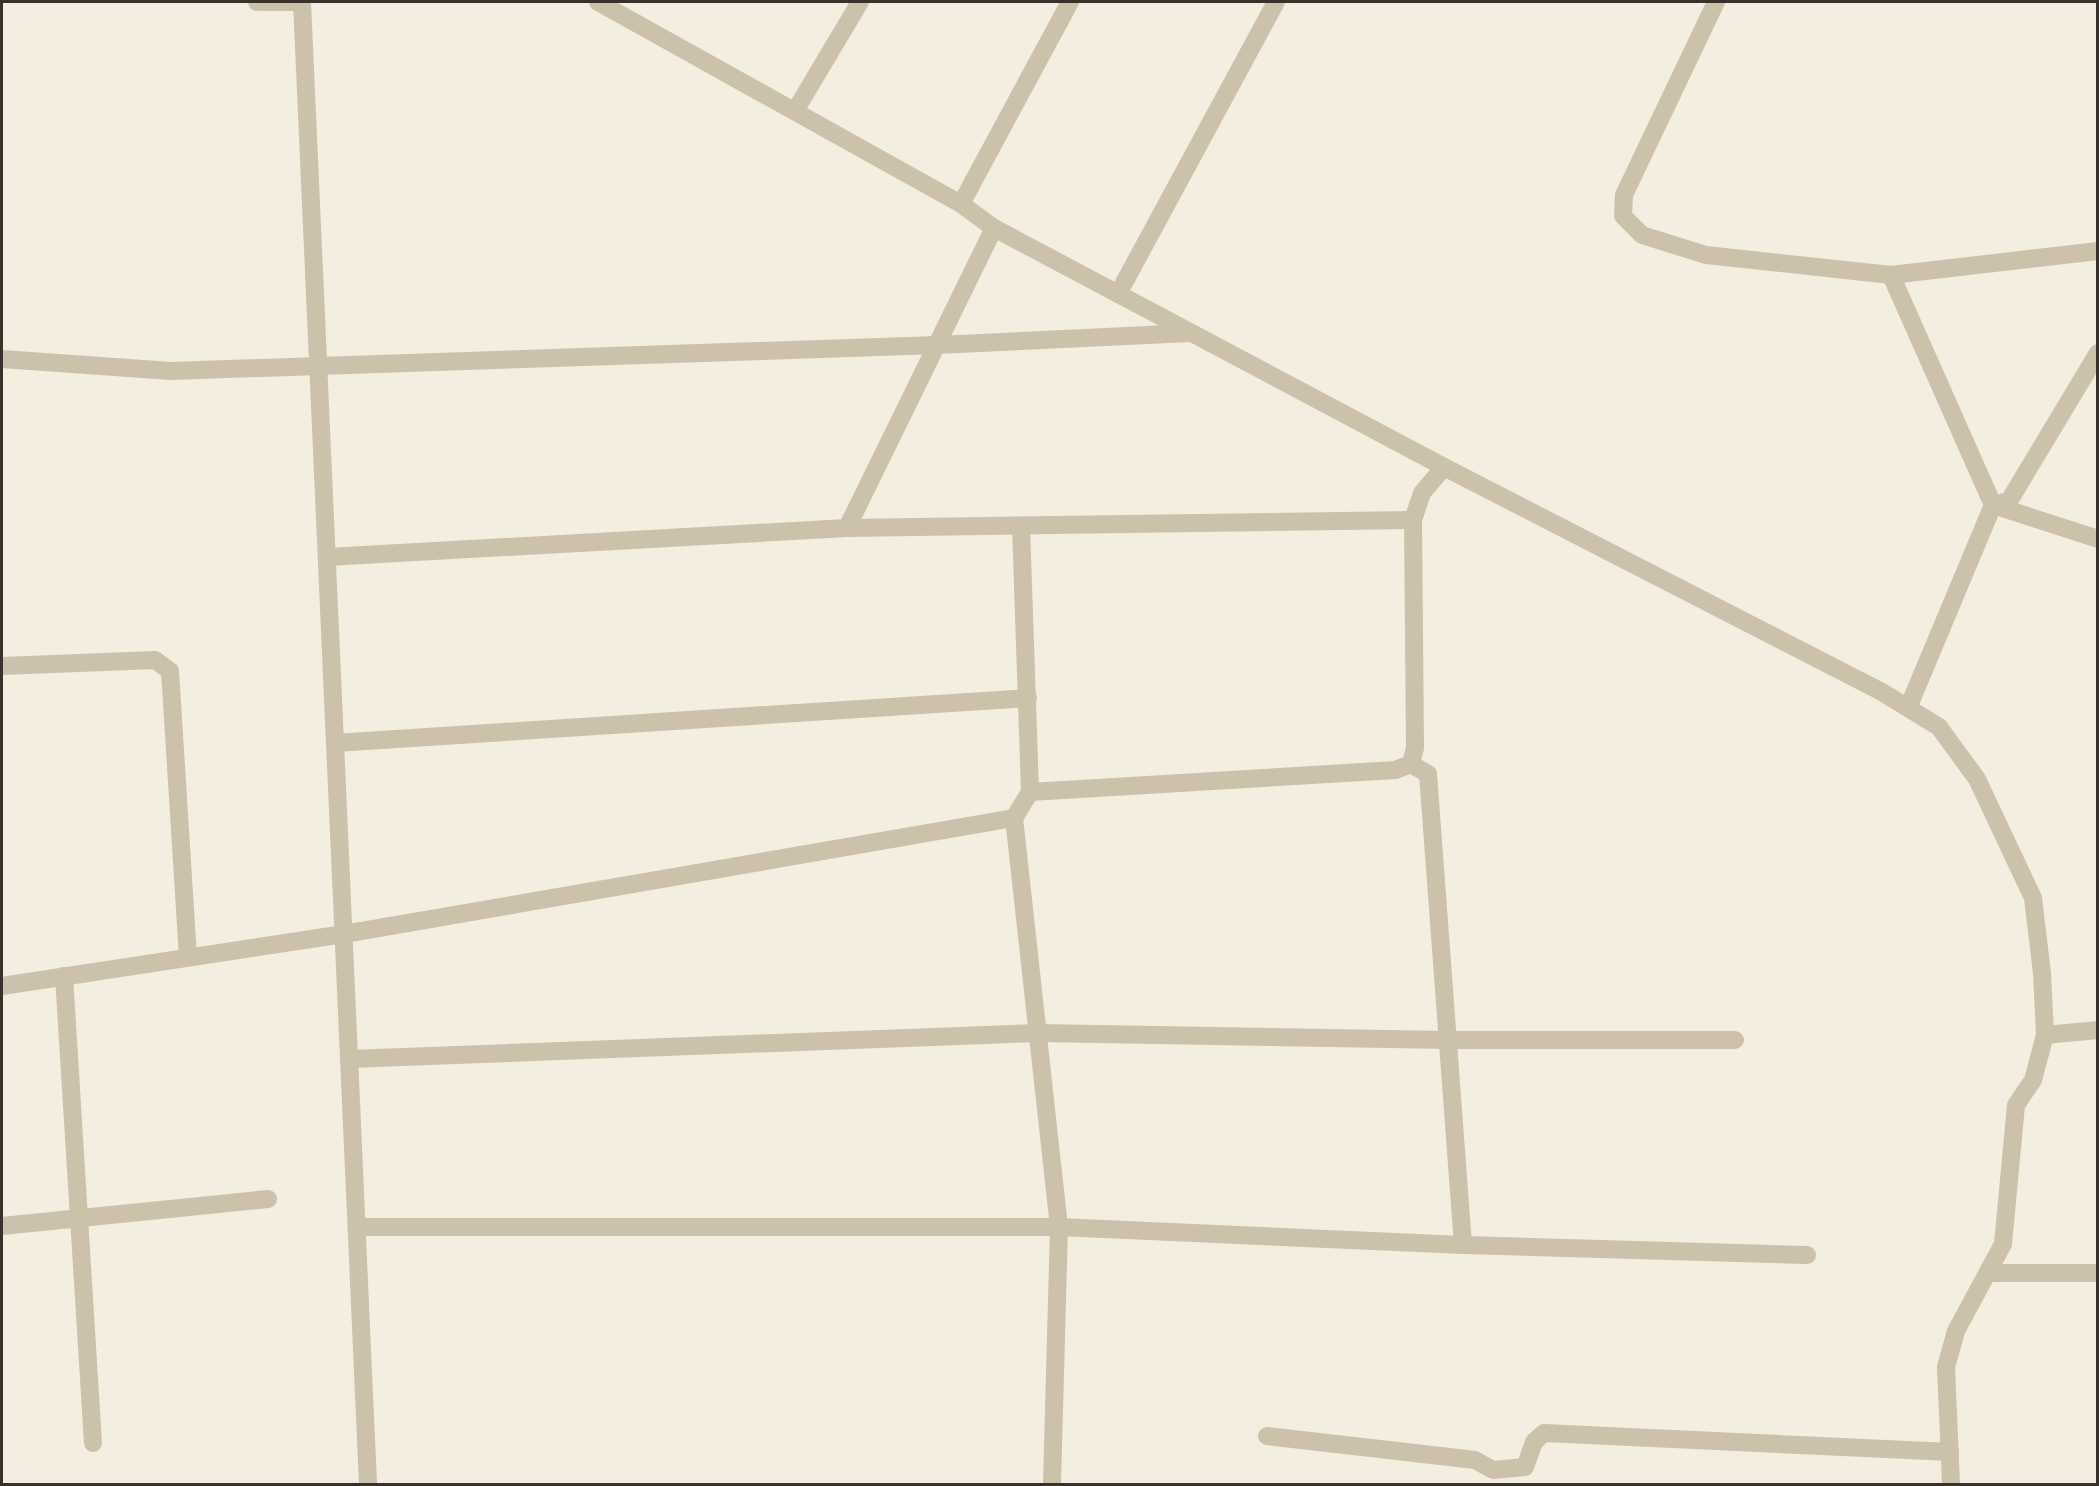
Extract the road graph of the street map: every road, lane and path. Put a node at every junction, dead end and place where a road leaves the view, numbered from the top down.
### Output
1 (256, 2) edge
2 (302, 2) edge
3 (598, 2) edge
4 (860, 2) edge
5 (1070, 2) edge
6 (1276, 2) edge
7 (1716, 2) edge
8 (795, 111) junction
9 (961, 204) junction
10 (994, 228) junction
11 (2097, 251) edge
12 (1891, 275) junction
13 (1118, 294) junction
14 (1191, 333) junction
15 (937, 345) junction
16 (2097, 353) edge
17 (2, 358) edge
18 (318, 366) junction
19 (1444, 467) junction
20 (1993, 505) junction
21 (1413, 520) junction
22 (1021, 526) junction
23 (847, 528) junction
24 (2097, 539) edge
25 (327, 557) junction
26 (2, 666) edge
27 (1028, 698) junction
28 (1908, 708) junction
29 (335, 743) junction
30 (1410, 764) junction
31 (1030, 792) junction
32 (1014, 818) junction
33 (344, 934) junction
34 (188, 957) junction
35 (64, 976) junction
36 (2, 986) edge
37 (2097, 1030) edge
38 (1038, 1033) junction
39 (2045, 1035) junction
40 (1448, 1040) junction
41 (1735, 1040) dead end
42 (349, 1059) junction
43 (268, 1199) dead end
44 (79, 1218) junction
45 (2, 1226) edge
46 (357, 1227) junction
47 (1059, 1227) junction
48 (1463, 1245) junction
49 (1807, 1255) dead end
50 (1989, 1273) junction
51 (2097, 1273) edge
52 (1267, 1436) dead end
53 (93, 1443) dead end
54 (1950, 1452) junction
55 (368, 1485) edge
56 (1052, 1485) edge
57 (1951, 1485) edge

1 - 2 street
2 - 18 street
3 - 8 street
4 - 8 street
5 - 9 street
6 - 13 street
7 - 12 street
8 - 9 street
9 - 10 street
10 - 13 street
10 - 15 street
11 - 12 street
12 - 20 street
13 - 14 street
14 - 15 street
14 - 19 street
15 - 18 street
15 - 23 street
16 - 20 street
17 - 18 street
18 - 25 street
19 - 21 street
19 - 28 street
20 - 24 street
20 - 28 street
21 - 22 street
21 - 30 street
22 - 23 street
22 - 27 street
23 - 25 street
25 - 29 street
26 - 34 street
27 - 29 street
27 - 31 street
28 - 39 street
29 - 33 street
30 - 31 street
30 - 40 street
31 - 32 street
32 - 33 street
32 - 38 street
33 - 34 street
33 - 42 street
34 - 35 street
35 - 36 street
35 - 44 street
37 - 39 street
38 - 40 street
38 - 42 street
38 - 47 street
39 - 50 street
40 - 41 street
40 - 48 street
42 - 46 street
43 - 44 street
44 - 45 street
44 - 53 street
46 - 47 street
46 - 55 street
47 - 48 street
47 - 56 street
48 - 49 street
50 - 51 street
50 - 54 street
52 - 54 street
54 - 57 street

